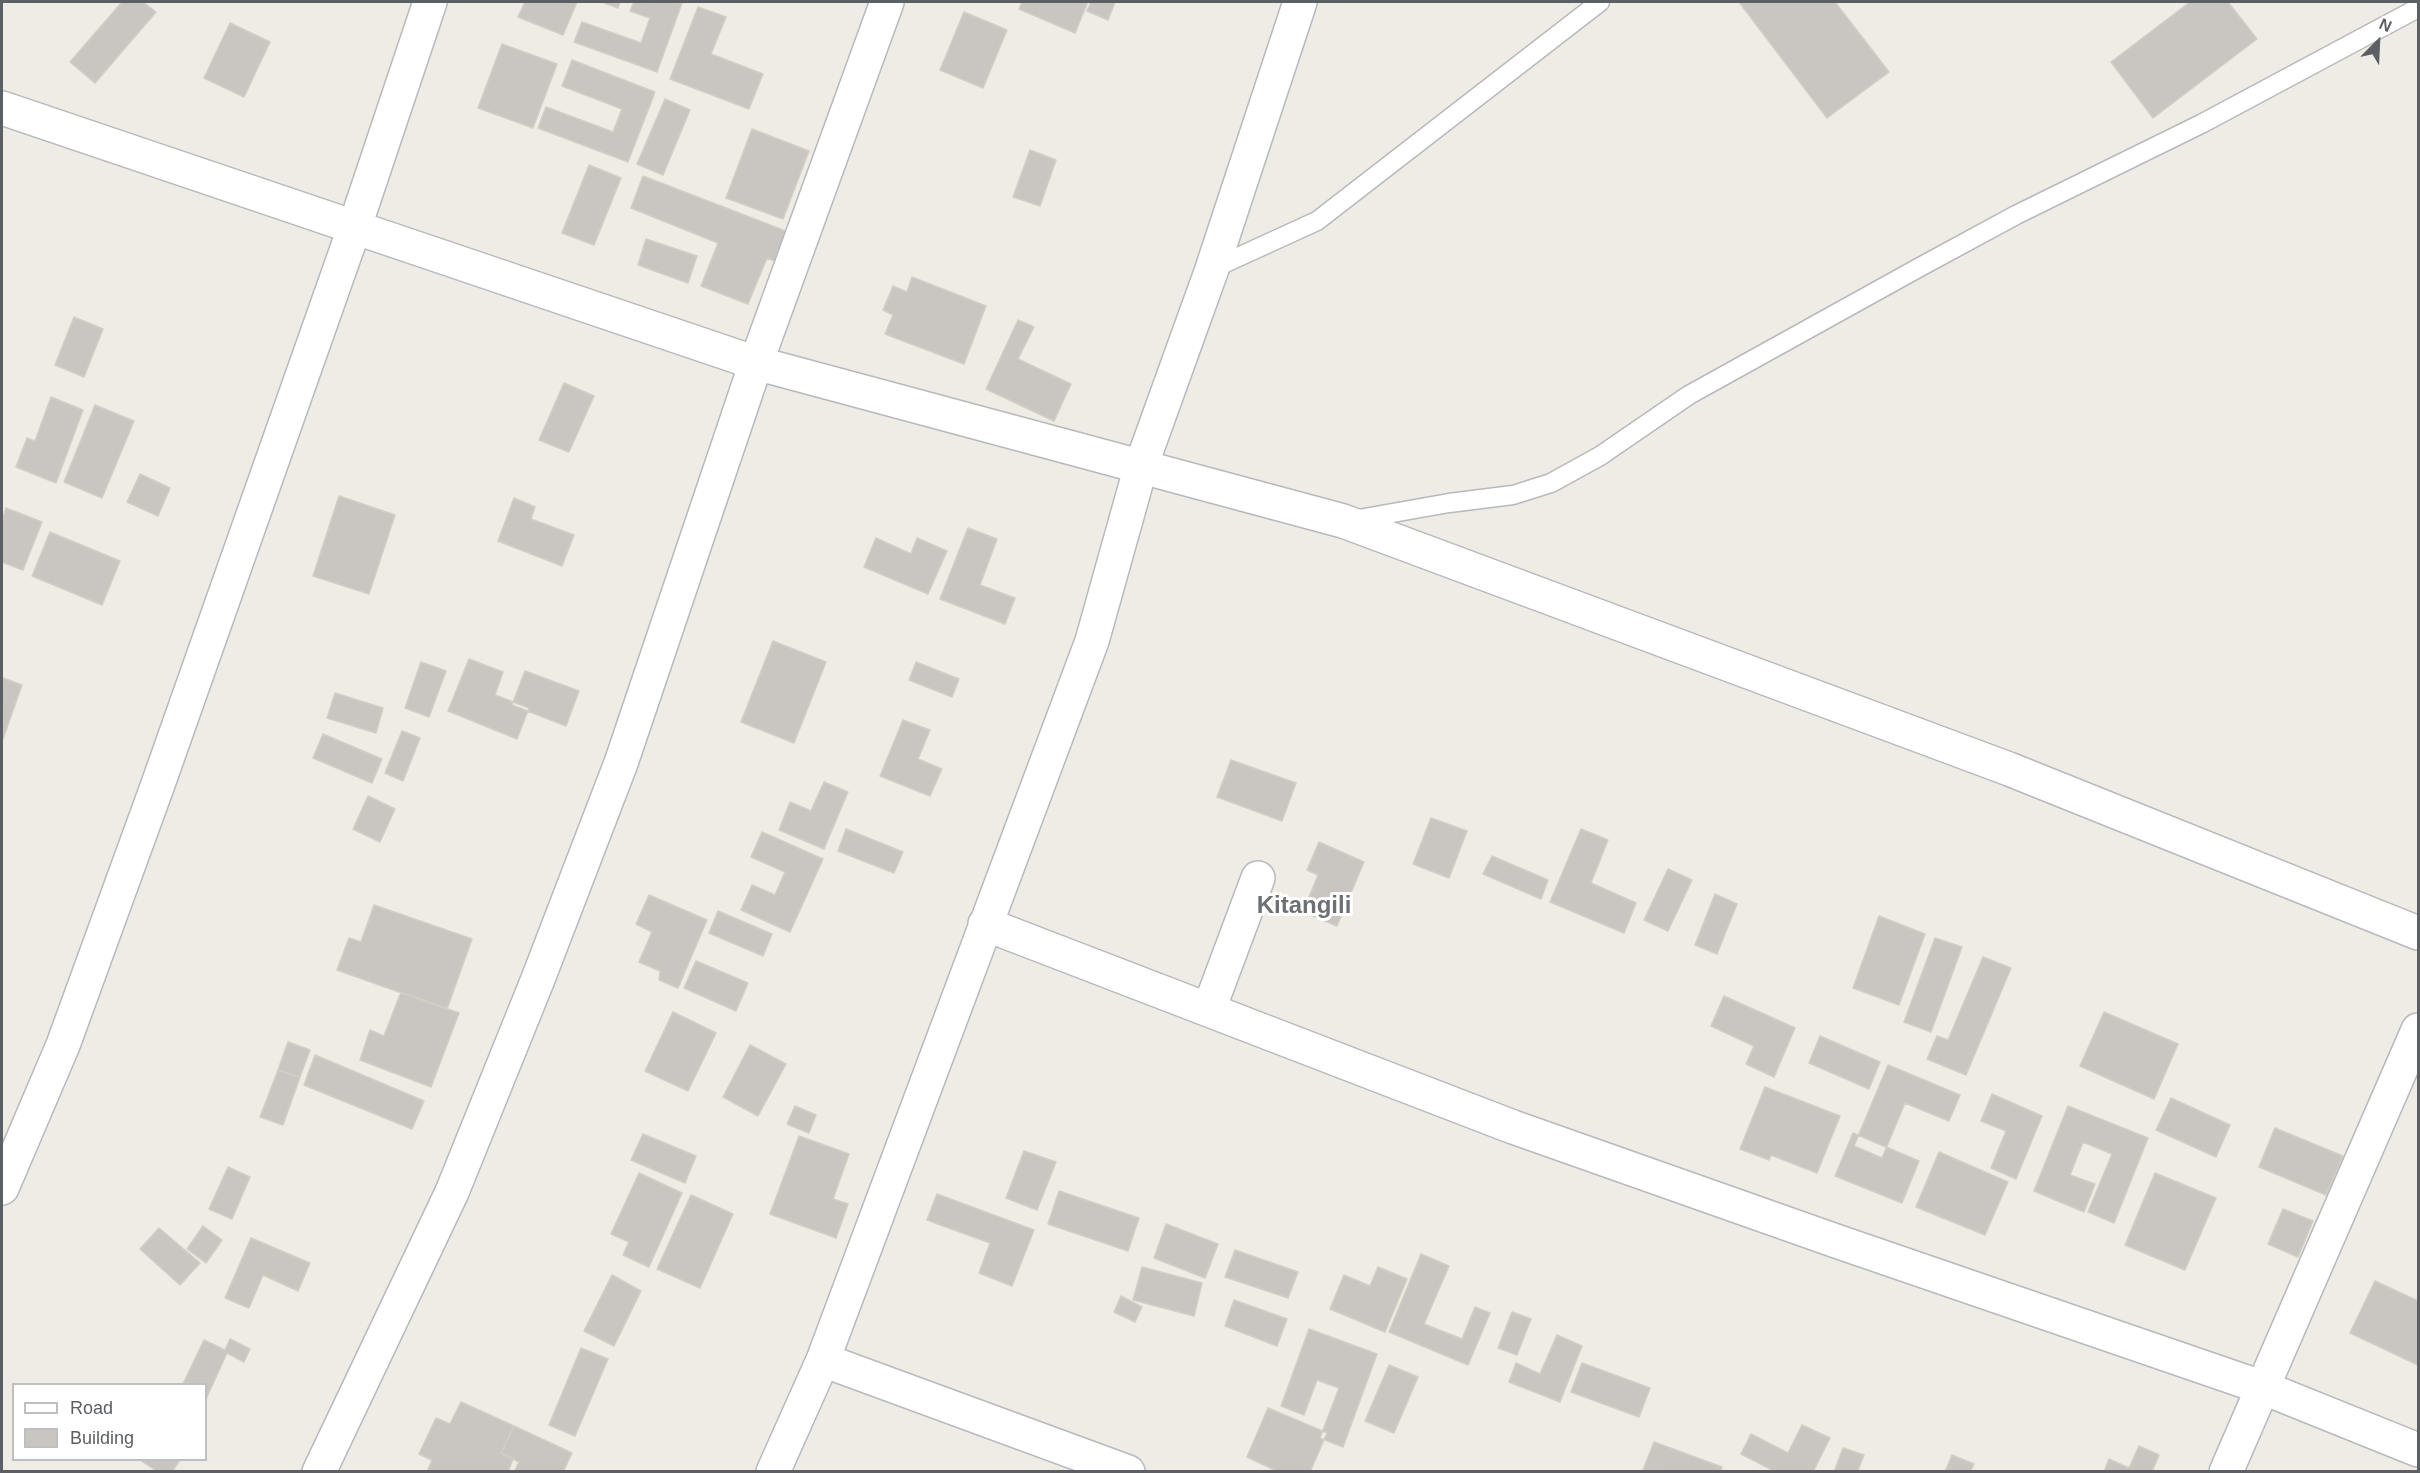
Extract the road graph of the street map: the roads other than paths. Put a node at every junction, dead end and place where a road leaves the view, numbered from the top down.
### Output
1 (430, 2) edge
2 (887, 2) edge
3 (1300, 2) edge
4 (1600, 2) edge
5 (2418, 8) edge
6 (2, 108) edge
7 (356, 226) junction
8 (1212, 269) junction
9 (756, 363) junction
10 (1141, 466) junction
11 (1343, 521) junction
12 (1258, 878) dead end
13 (985, 924) junction
14 (2418, 933) edge
15 (1209, 1009) junction
16 (2418, 1030) edge
17 (2, 1188) edge
18 (822, 1360) junction
19 (2264, 1388) junction
20 (2418, 1450) edge
21 (319, 1472) edge
22 (773, 1472) edge
23 (1128, 1472) edge
24 (2226, 1472) edge

1 - 7 street
2 - 9 street
3 - 8 street
4 - 8 lane
5 - 11 lane
6 - 7 street
7 - 9 street
7 - 17 street
8 - 10 street
9 - 10 street
9 - 21 street
10 - 11 street
10 - 13 street
11 - 14 street
12 - 15 street
13 - 15 street
13 - 18 street
15 - 19 street
16 - 19 street
18 - 22 street
18 - 23 street
19 - 20 street
19 - 24 street

